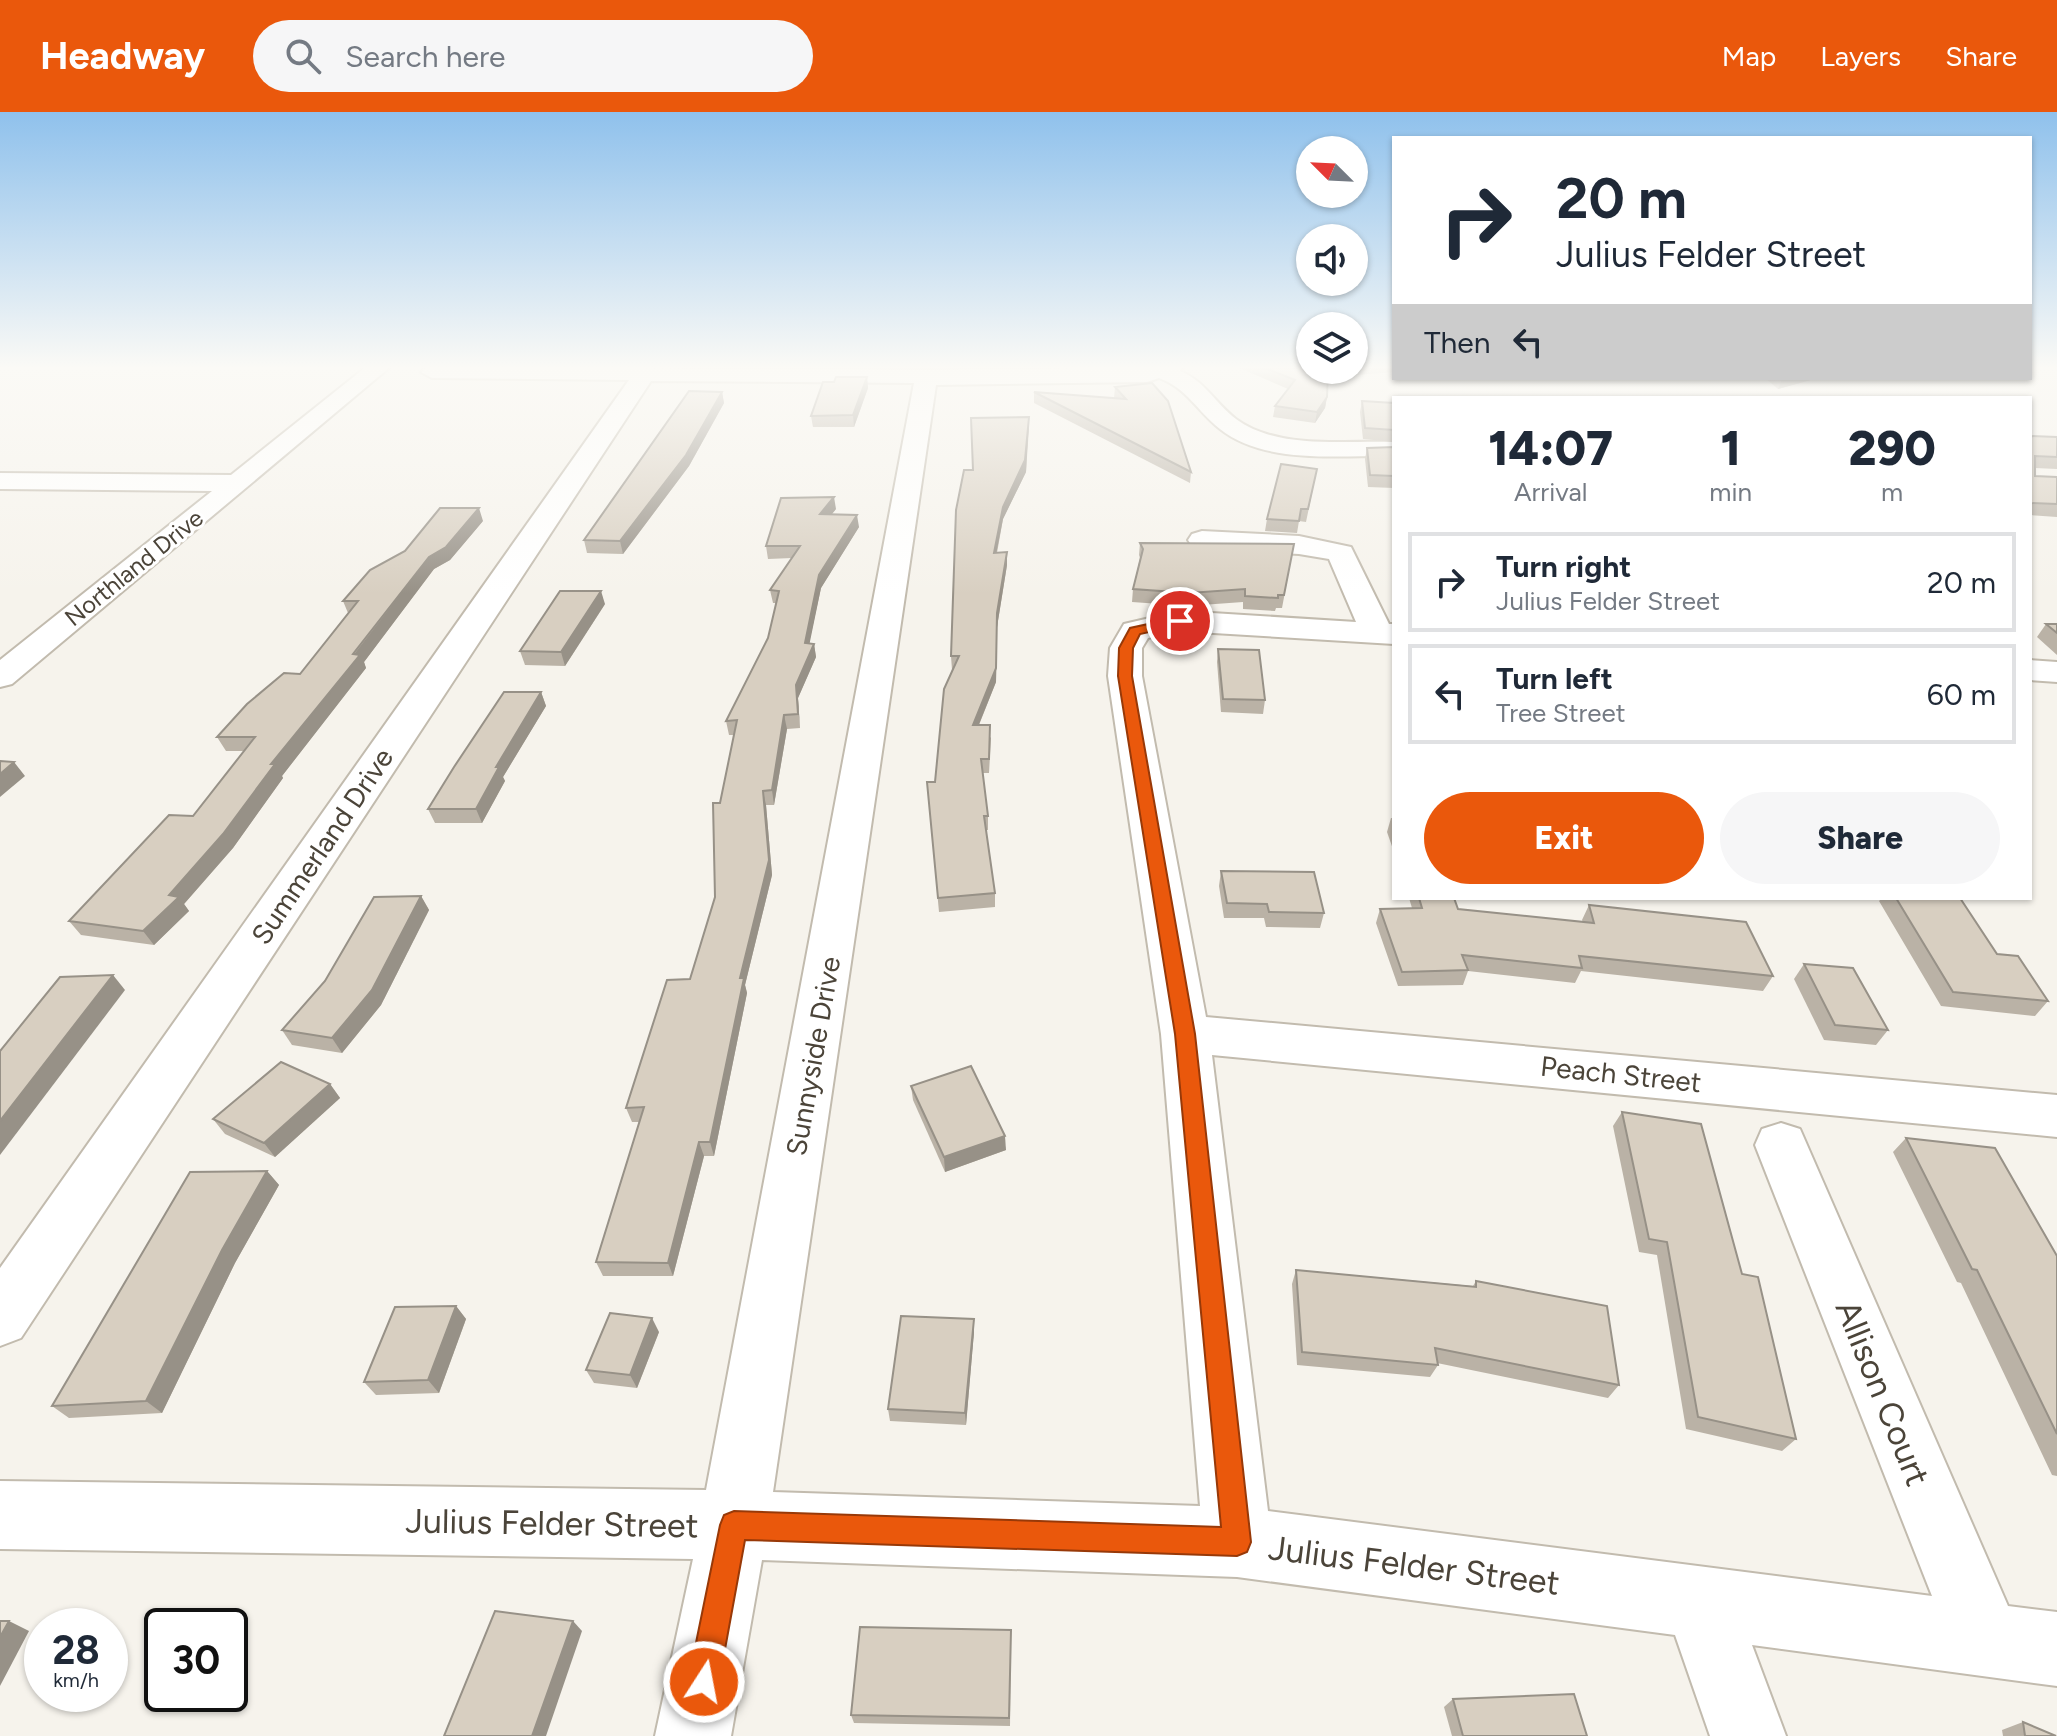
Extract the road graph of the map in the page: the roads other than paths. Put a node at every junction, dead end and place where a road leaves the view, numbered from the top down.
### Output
1 (286, 443) edge
2 (598, 443) edge
3 (915, 443) edge
4 (1275, 443) edge
5 (1392, 449) edge
6 (0, 481) edge
7 (237, 483) junction
8 (1202, 540) edge
9 (1385, 633) edge
10 (2032, 670) edge
11 (2057, 672) edge
12 (0, 677) edge
13 (1185, 1034) junction
14 (2057, 1116) edge
15 (1781, 1145) dead end
16 (0, 1318) edge
17 (0, 1515) edge
18 (734, 1525) junction
19 (1237, 1542) junction
20 (1700, 1603) junction
21 (1986, 1641) junction
22 (2057, 1649) edge
23 (693, 1736) edge
24 (1748, 1736) edge

1 - 7 street, Northland Drive
2 - 16 street, Summerland Drive
3 - 18 street, Sunnyside Drive
4 - 5 street
6 - 7 street
7 - 12 street, Northland Drive
8 - 9 street
9 - 13 street
10 - 11 street
13 - 14 street, Peach Street
13 - 19 street
15 - 21 street, Allison Court
17 - 18 street, Julius Felder Street
18 - 19 street, Julius Felder Street
18 - 23 street, Sunnyside Drive
19 - 20 street, Julius Felder Street
20 - 21 street, Julius Felder Street
20 - 24 street
21 - 22 street, Julius Felder Street

